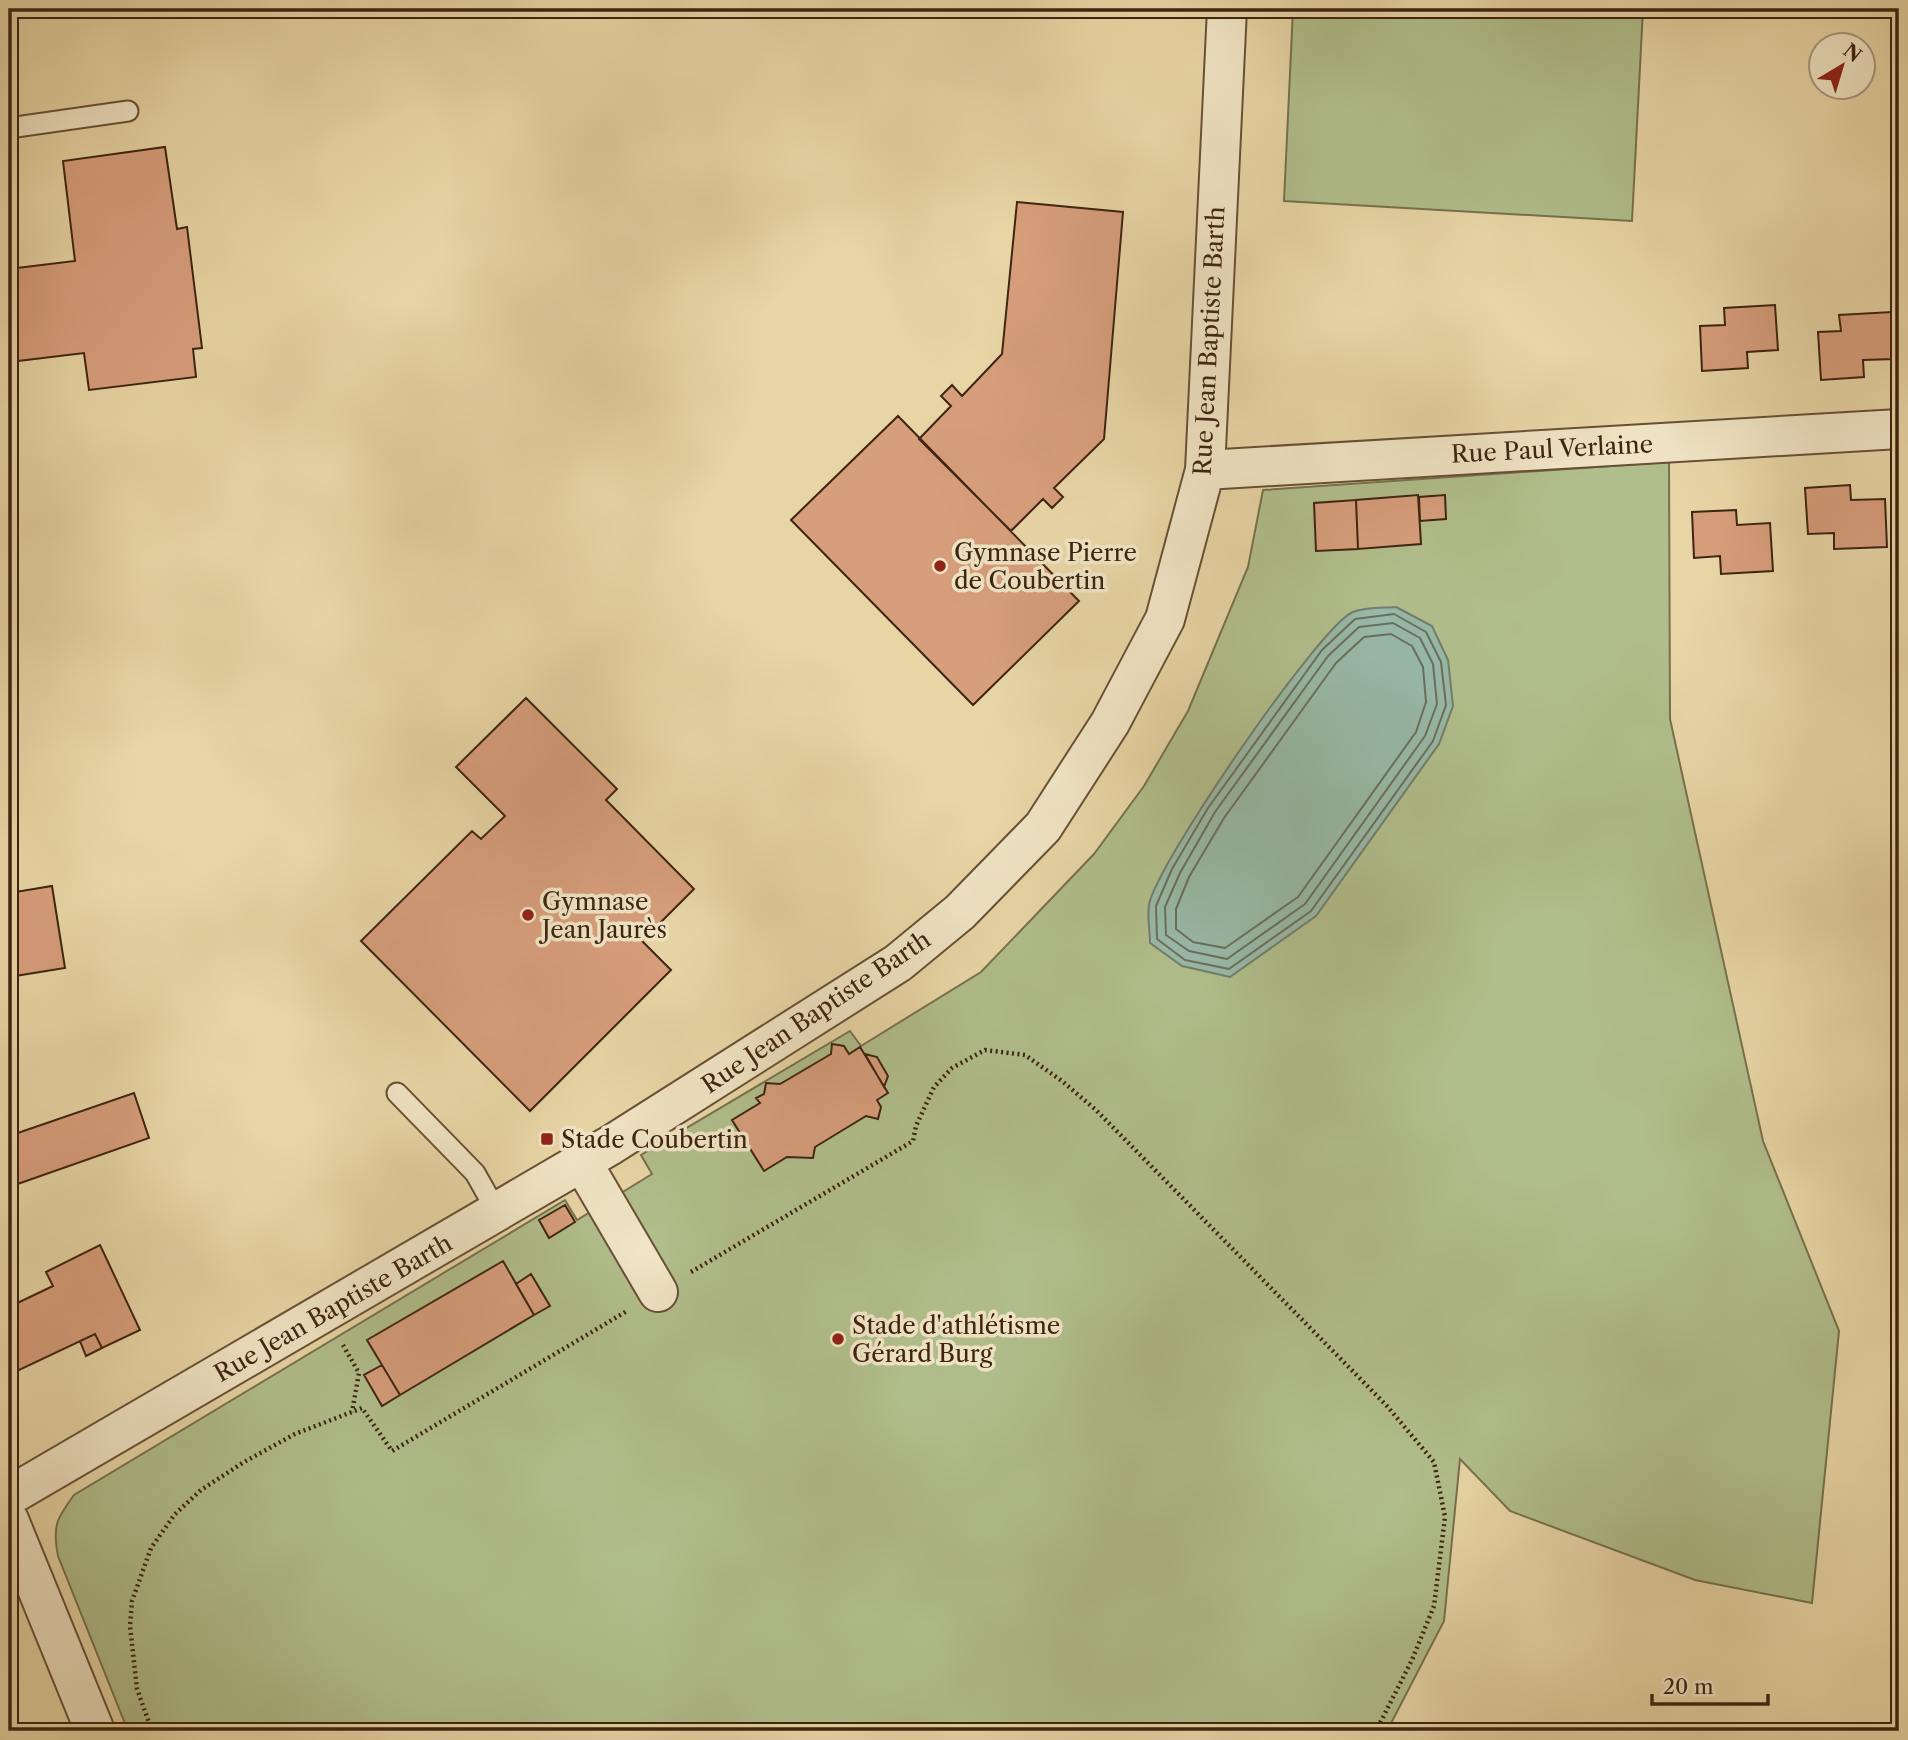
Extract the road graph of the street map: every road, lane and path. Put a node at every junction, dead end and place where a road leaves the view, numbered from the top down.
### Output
1 (1227, 9) edge
2 (128, 111) dead end
3 (9, 128) edge
4 (1899, 429) edge
5 (1205, 470) junction
6 (397, 1093) dead end
7 (582, 1162) junction
8 (497, 1212) junction
9 (658, 1292) junction
10 (343, 1345) dead end
11 (352, 1413) junction
12 (9, 1496) edge
13 (9, 1520) edge
14 (95, 1731) edge
15 (152, 1731) edge
16 (1373, 1731) edge

1 - 5 street, Rue Jean Baptiste Barth
2 - 3 lane
4 - 5 street, Rue Paul Verlaine
5 - 7 street, Rue Jean Baptiste Barth
6 - 8 lane
7 - 8 street, Rue Jean Baptiste Barth
7 - 9 street
8 - 12 street, Rue Jean Baptiste Barth
9 - 11 path
9 - 16 path
10 - 11 path
11 - 15 path
13 - 14 street

